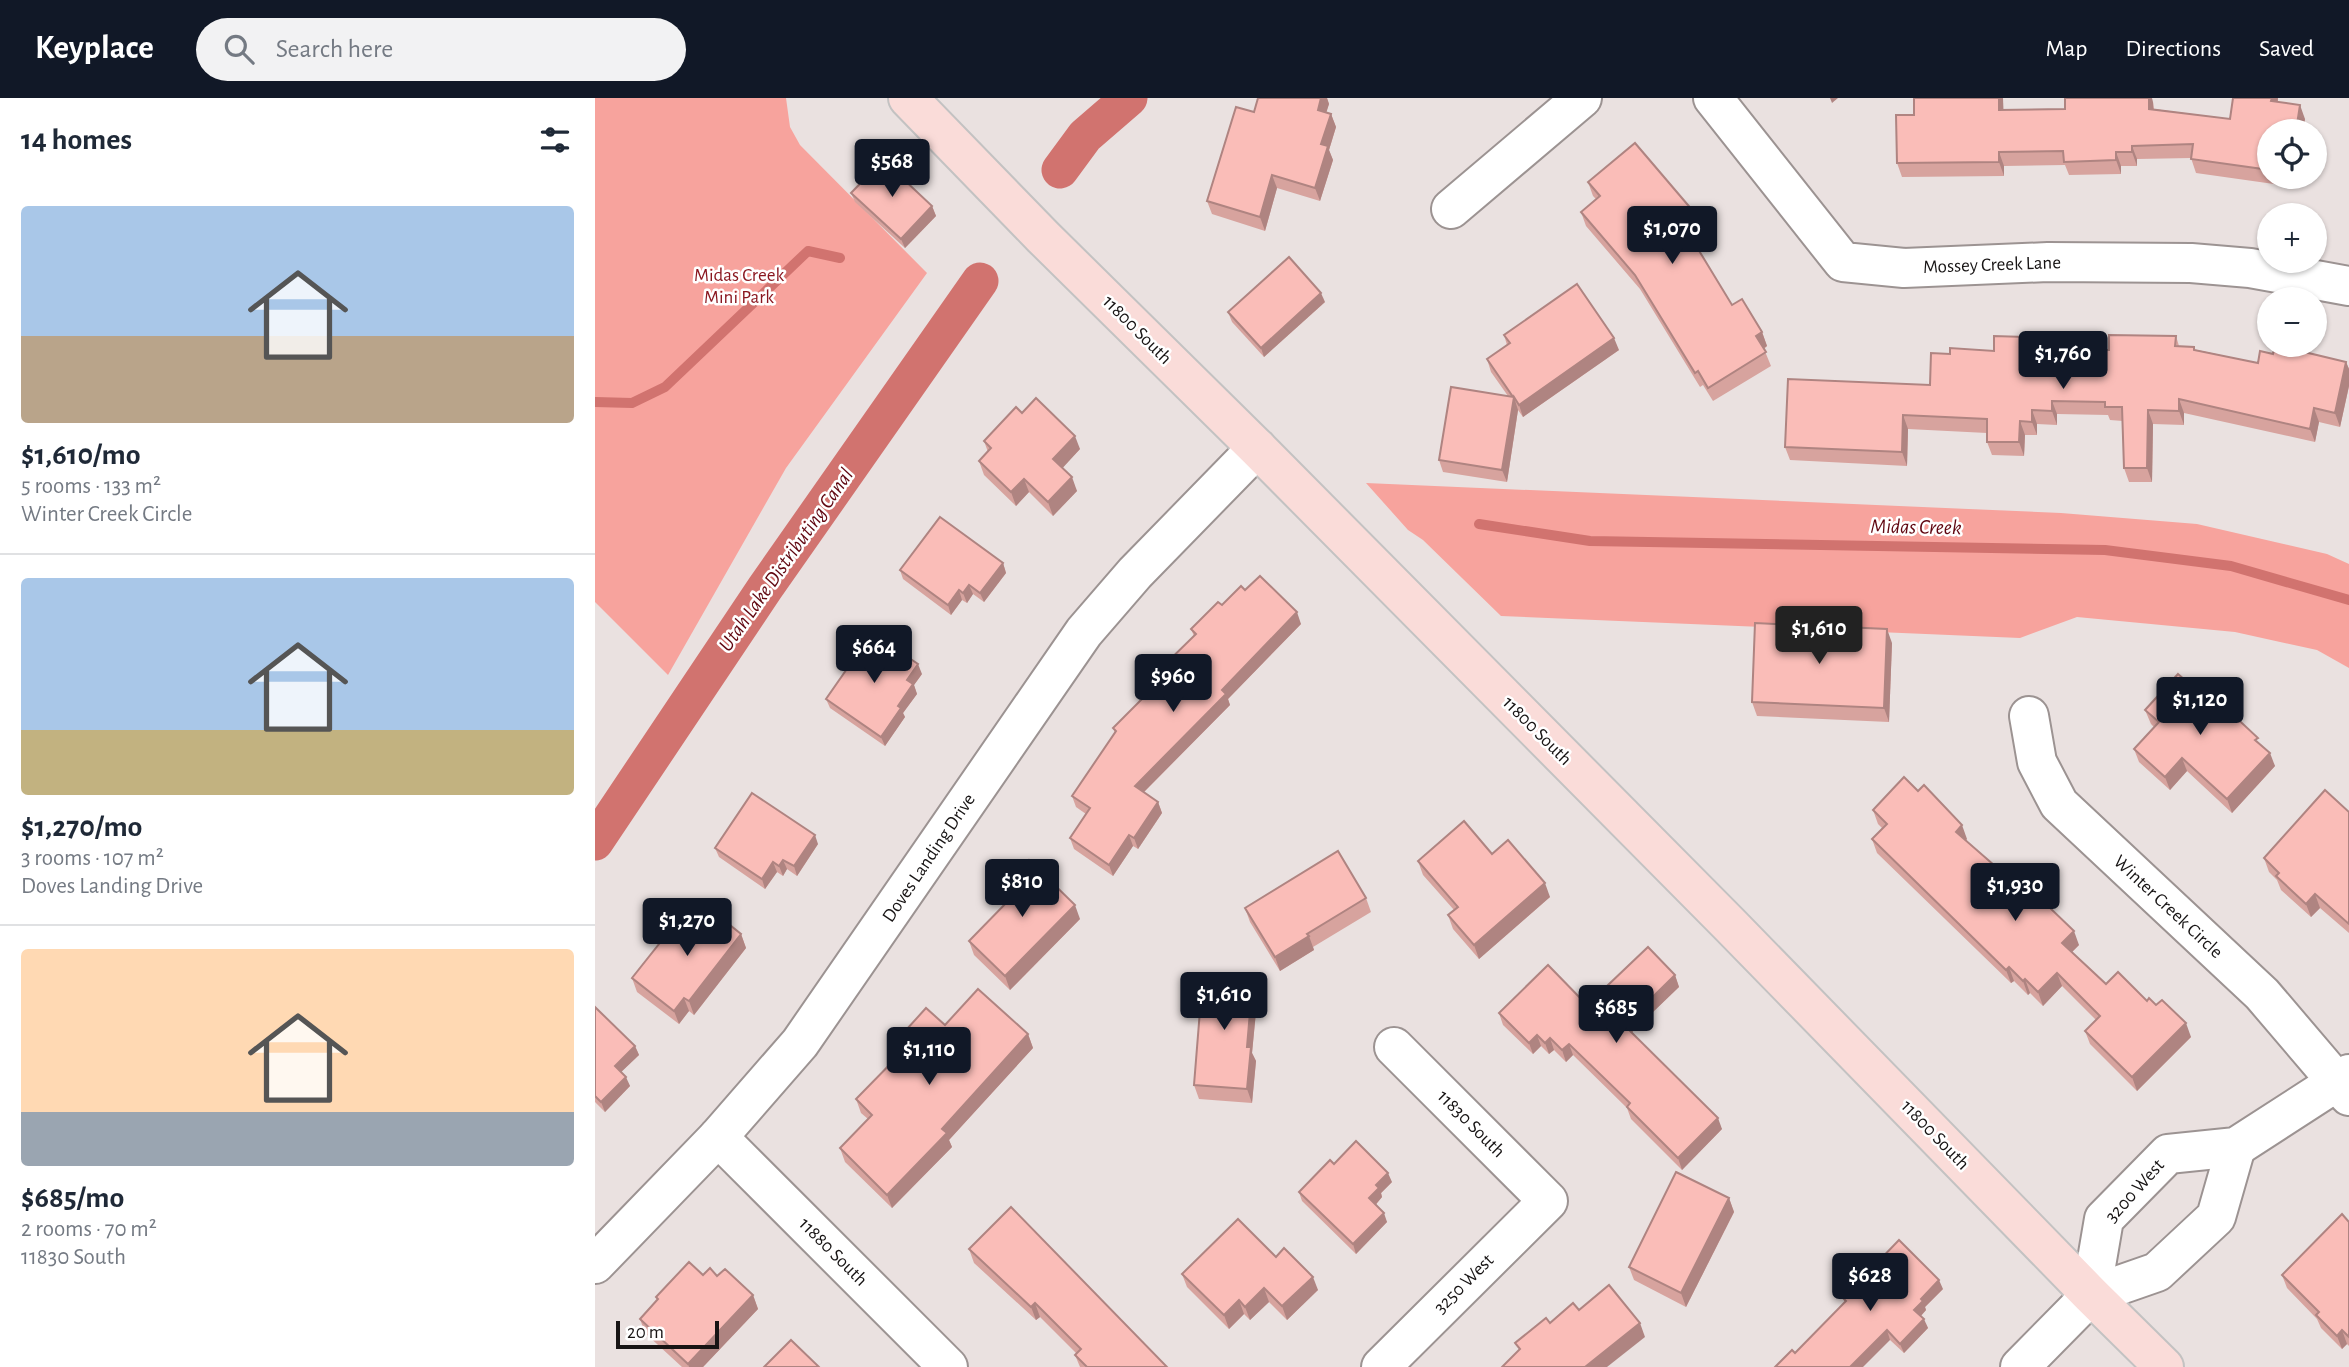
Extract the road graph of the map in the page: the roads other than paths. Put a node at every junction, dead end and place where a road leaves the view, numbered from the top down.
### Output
1 (908, 98) edge
2 (1582, 98) edge
3 (1713, 98) edge
4 (1451, 209) dead end
5 (2349, 286) edge
6 (1257, 448) junction
7 (2029, 716) dead end
8 (1394, 1047) dead end
9 (2345, 1084) edge
10 (718, 1137) junction
11 (2236, 1147) junction
12 (1548, 1201) joint
13 (595, 1264) edge
14 (2091, 1295) junction
15 (947, 1367) edge
16 (1381, 1367) edge
17 (2020, 1367) edge
18 (2164, 1367) edge

1 - 6 main road, 11800 South
2 - 4 street
3 - 5 street, Mossey Creek Lane
6 - 10 street, Doves Landing Drive
6 - 14 main road, 11800 South
7 - 9 street, Winter Creek Circle
8 - 12 street, 11830 South
9 - 11 street, 3200 West
10 - 13 street, Doves Landing Drive
10 - 15 street, 11880 South
11 - 14 street
11 - 14 street, 3200 West
12 - 16 street, 3250 West
14 - 17 street
14 - 18 main road, 11800 South

